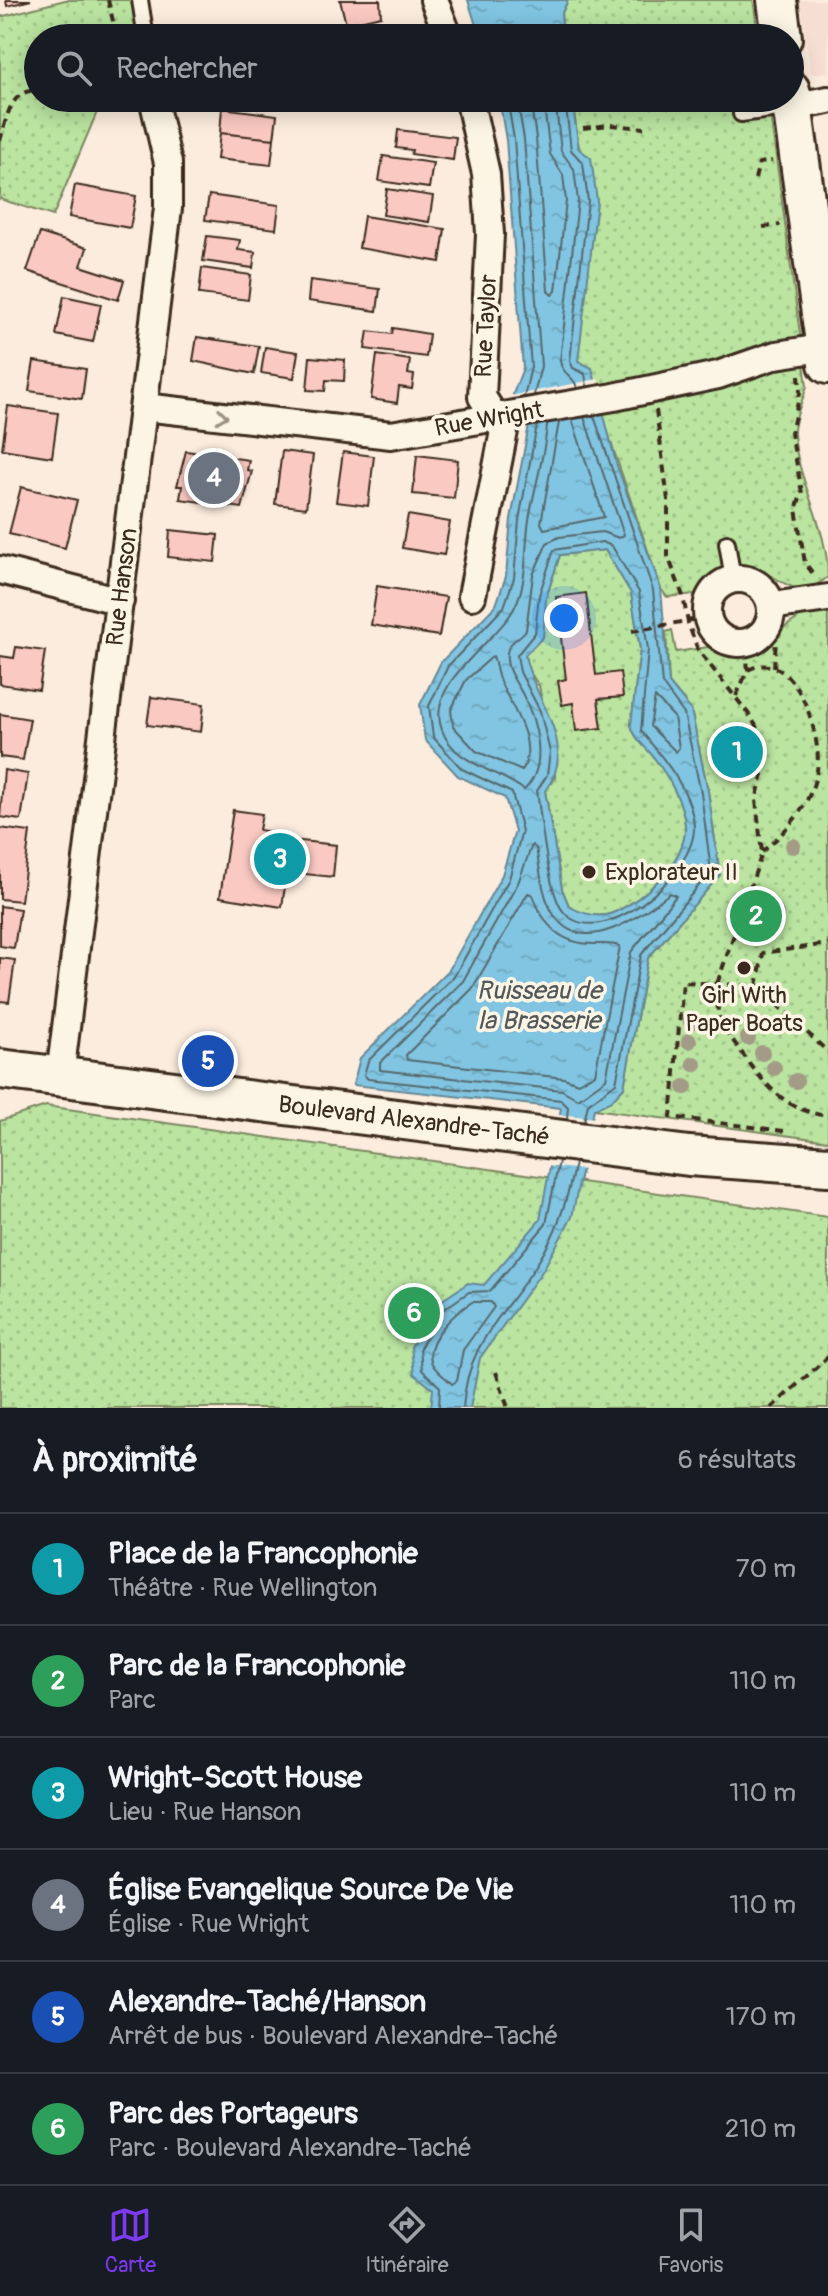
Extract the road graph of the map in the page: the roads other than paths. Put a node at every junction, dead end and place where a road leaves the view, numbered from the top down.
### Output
1 (140, 0) edge
2 (434, 0) edge
3 (777, 0) edge
4 (144, 24) edge
5 (443, 24) edge
6 (780, 24) edge
7 (804, 110) edge
8 (156, 112) edge
9 (472, 112) edge
10 (749, 112) edge
11 (741, 114) dead end
12 (827, 353) edge
13 (144, 407) junction
14 (505, 416) junction
15 (727, 543) dead end
16 (0, 570) edge
17 (733, 579) junction
18 (472, 596) dead end
19 (828, 598) edge
20 (120, 601) junction
21 (771, 606) junction
22 (0, 1069) edge
23 (60, 1076) junction
24 (828, 1166) edge

1 - 4 lane
2 - 5 street
3 - 6 main road
7 - 12 main road
8 - 13 street, Rue Hanson
9 - 14 street, Rue Taylor
10 - 11 lane
12 - 14 street, Rue Wright
13 -> 14 street, Rue Wright
13 - 20 street, Rue Hanson
14 - 18 street, Rue Taylor
15 - 17 lane
16 - 20 street
17 - 21 street
17 - 21 street
19 - 21 street
20 - 23 street, Rue Hanson
22 - 23 main road, Boulevard Alexandre-Taché
23 - 24 main road, Boulevard Alexandre-Taché

